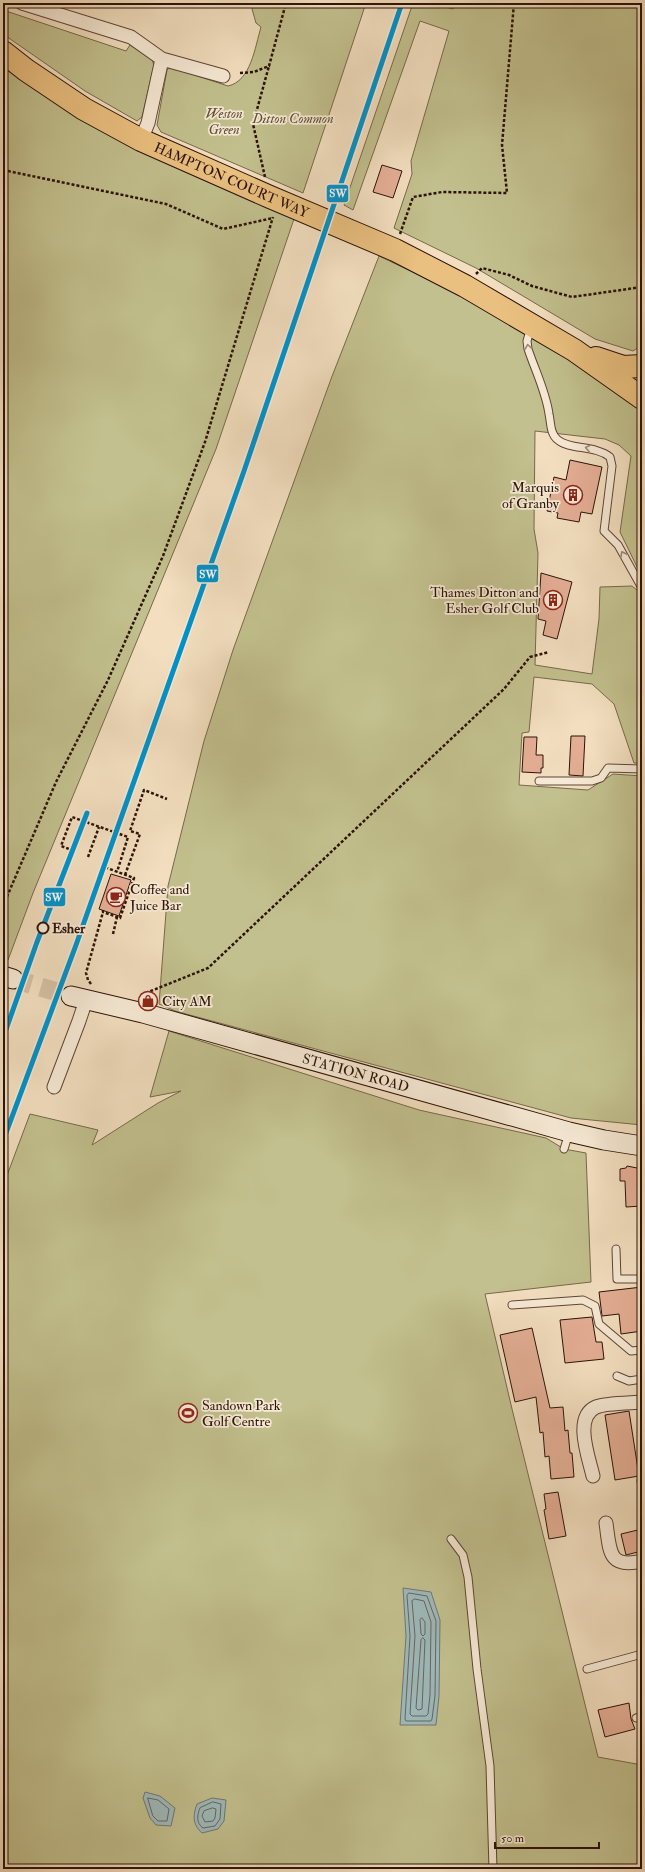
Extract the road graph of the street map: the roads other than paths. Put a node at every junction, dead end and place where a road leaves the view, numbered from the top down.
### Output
1 (22, 3) edge
2 (3, 52) edge
3 (162, 59) junction
4 (223, 76) dead end
5 (142, 140) junction
6 (532, 325) junction
7 (574, 350) junction
8 (642, 366) edge
9 (642, 398) edge
10 (642, 588) edge
11 (642, 769) edge
12 (539, 781) dead end
13 (83, 994) joint
14 (54, 1087) dead end
15 (642, 1146) edge
16 (616, 1249) dead end
17 (642, 1279) edge
18 (512, 1306) dead end
19 (642, 1350) edge
20 (617, 1376) dead end
21 (642, 1379) edge
22 (642, 1402) edge
23 (593, 1476) dead end
24 (606, 1523) dead end
25 (451, 1538) dead end
26 (642, 1561) edge
27 (642, 1654) edge
28 (587, 1669) dead end
29 (493, 1869) edge

1 - 3 street
2 - 5 highway, HAMPTON COURT WAY
3 - 4 street
3 - 5 street
5 - 6 highway, HAMPTON COURT WAY
6 - 7 highway, HAMPTON COURT WAY
10 -> 6 lane
7 - 8 highway, HAMPTON COURT WAY
7 - 9 highway, HAMPTON COURT WAY
11 - 12 lane
13 - 14 street
13 - 15 main road, STATION ROAD
16 - 17 lane
18 - 19 lane
20 - 21 lane
22 - 23 street
24 - 26 street
25 - 29 lane
27 - 28 lane

